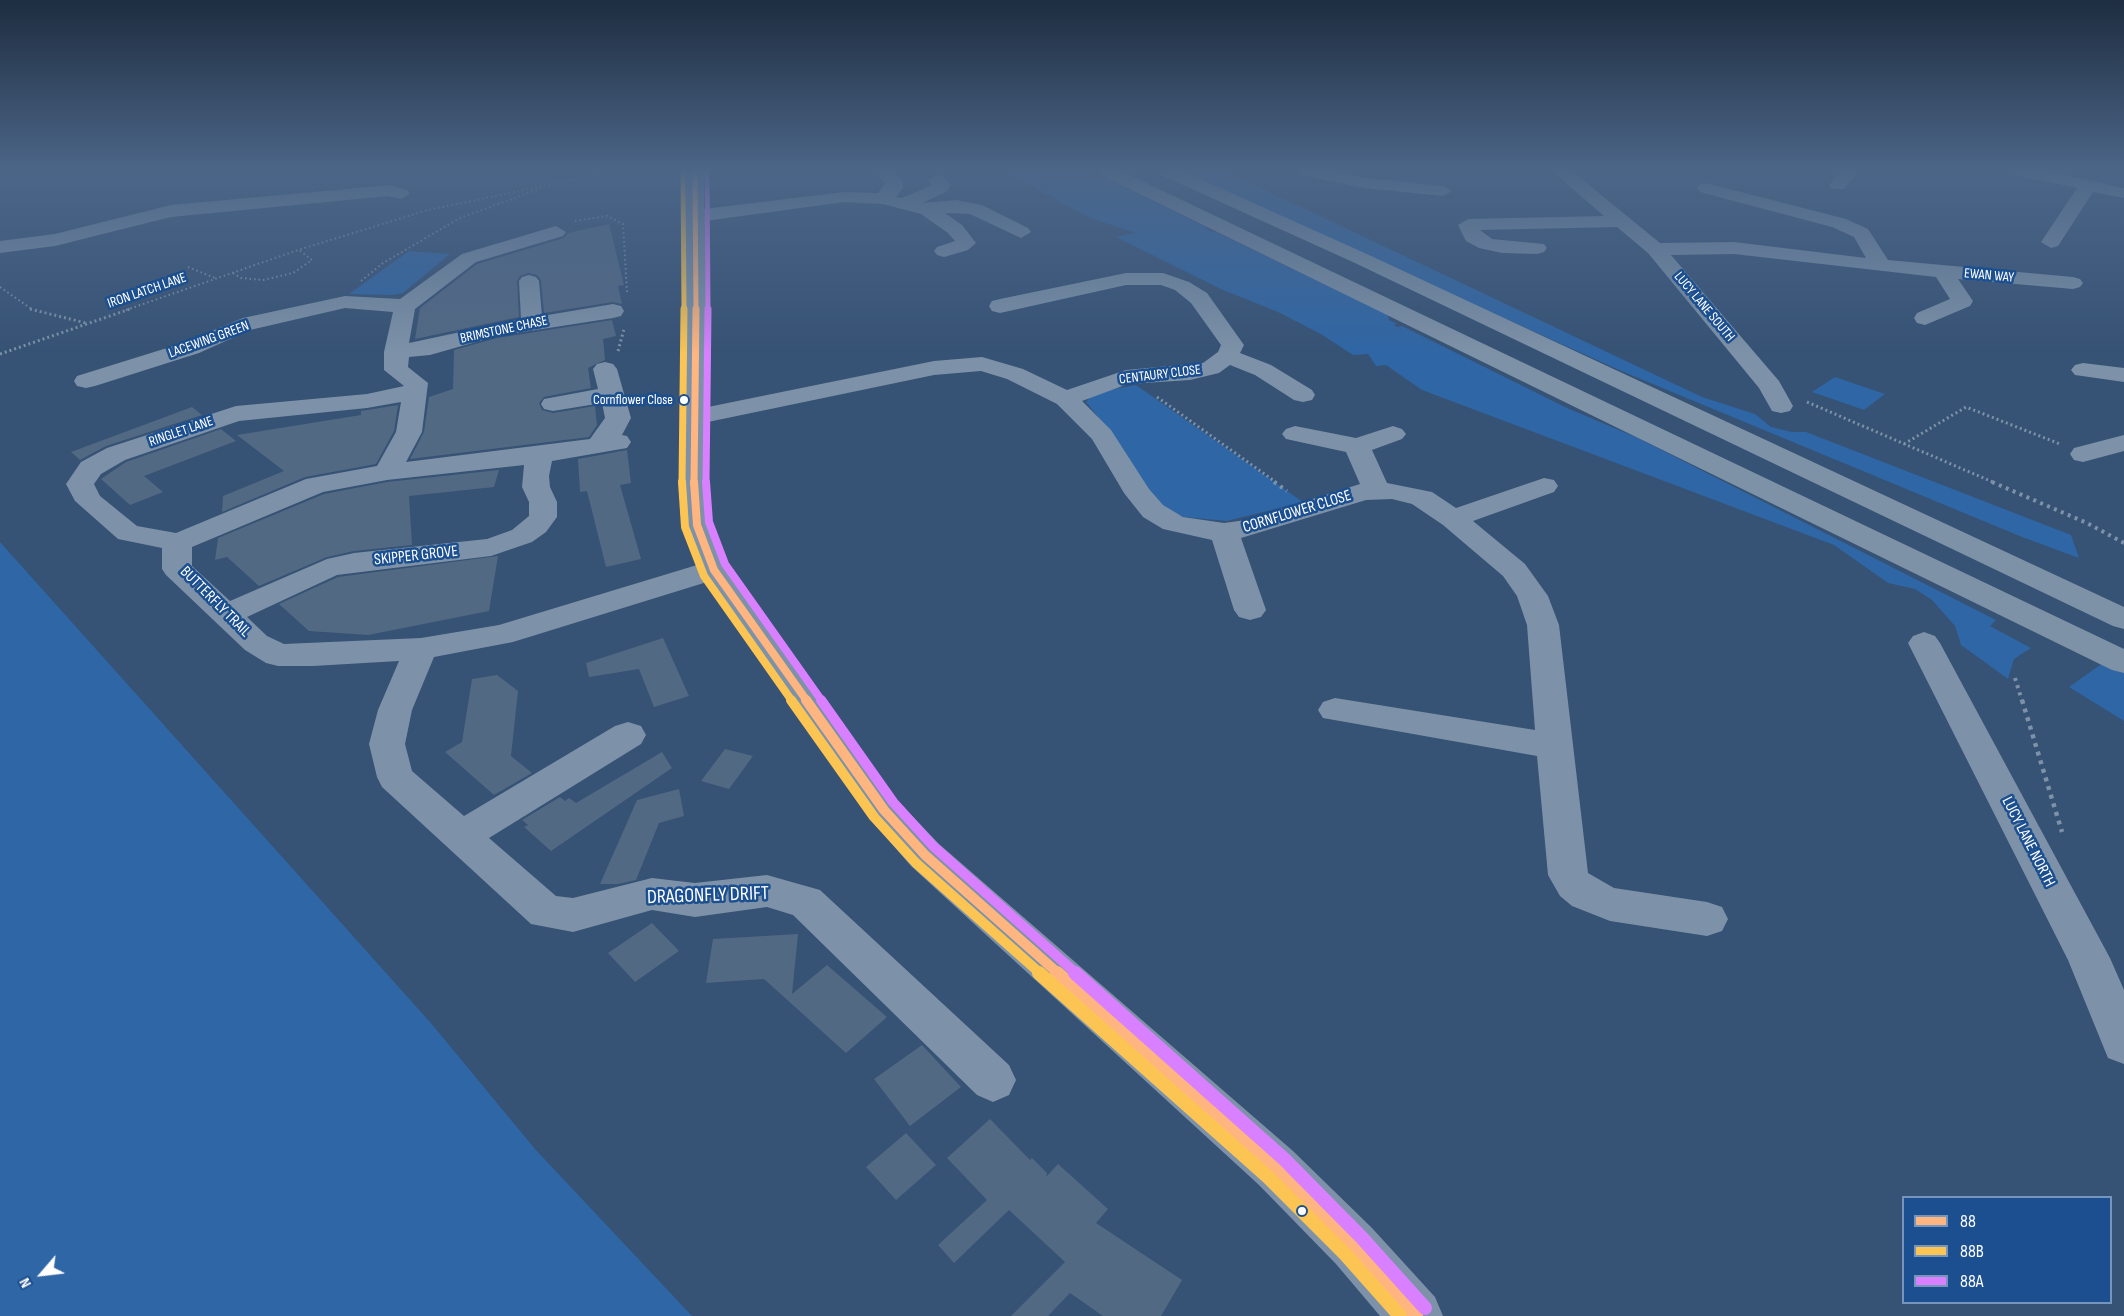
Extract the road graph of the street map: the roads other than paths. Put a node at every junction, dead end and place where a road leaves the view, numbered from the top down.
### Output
1 (85, 232) edge
2 (555, 232) edge
3 (696, 232) edge
4 (958, 232) edge
5 (1235, 232) edge
6 (1303, 232) edge
7 (1468, 232) edge
8 (1635, 232) edge
9 (1860, 232) edge
10 (2057, 232) edge
11 (2051, 242) dead end
12 (0, 247) edge
13 (1537, 248) dead end
14 (1655, 249) junction
15 (944, 251) dead end
16 (1881, 266) junction
17 (1943, 272) junction
18 (529, 281) dead end
19 (2073, 283) dead end
20 (405, 306) junction
21 (1000, 306) dead end
22 (613, 310) dead end
23 (1925, 318) dead end
24 (532, 323) junction
25 (396, 352) junction
26 (1227, 356) junction
27 (605, 369) dead end
28 (2083, 370) dead end
29 (2124, 375) edge
30 (86, 381) dead end
31 (415, 392) junction
32 (612, 394) junction
33 (1066, 399) junction
34 (553, 404) dead end
35 (1781, 406) dead end
36 (696, 417) junction
37 (1393, 434) dead end
38 (2124, 444) edge
39 (1357, 446) junction
40 (2084, 454) road end
41 (540, 455) junction
42 (387, 472) junction
43 (1758, 484) junction
44 (1544, 486) dead end
45 (1377, 492) junction
46 (1858, 492) junction
47 (1452, 519) junction
48 (1224, 532) junction
49 (179, 542) junction
50 (714, 570) junction
51 (2124, 599) edge
52 (1250, 610) dead end
53 (226, 615) junction
54 (2124, 619) edge
55 (1924, 643) dead end
56 (421, 649) junction
57 (2124, 662) edge
58 (2124, 685) edge
59 (1335, 710) dead end
60 (628, 735) dead end
61 (1554, 746) junction
62 (461, 836) junction
63 (1707, 920) dead end
64 (2124, 1044) edge
65 (993, 1080) dead end
66 (1416, 1316) edge

1 - 12 street
2 - 20 street
3 - 36 street
4 - 15 street
5 - 43 highway
6 - 46 highway
7 - 13 street
8 - 14 street, LUCY LANE SOUTH
9 - 16 street
10 - 11 street
14 - 16 street, EWAN WAY
14 - 35 street, LUCY LANE SOUTH
16 - 17 street, EWAN WAY
17 - 19 street, EWAN WAY
17 - 23 street
18 - 24 street
20 - 25 street
20 - 30 street, LACEWING GREEN
21 - 26 street
22 - 24 street, BRIMSTONE CHASE
24 - 25 street, BRIMSTONE CHASE
25 - 31 street
26 - 33 street, CENTAURY CLOSE
26 - 39 street
27 - 32 street
28 - 29 street
31 - 42 street
31 - 49 street, RINGLET LANE
32 - 34 street
32 - 41 street, BUTTERFLY TRAIL
33 - 36 street, CORNFLOWER CLOSE
33 - 48 street, CORNFLOWER CLOSE
36 - 50 street
37 - 39 street
38 - 40 street
39 - 45 street
41 - 42 street, BUTTERFLY TRAIL
41 - 53 street, SKIPPER GROVE
42 - 49 street, BUTTERFLY TRAIL
43 - 57 highway
43 - 58 highway
44 - 47 street
45 - 47 street, CORNFLOWER CLOSE
45 - 48 street, CORNFLOWER CLOSE
46 - 51 highway
46 - 54 highway
47 - 61 street, CORNFLOWER CLOSE
48 - 52 street
49 - 53 street, BUTTERFLY TRAIL
50 - 56 street, BUTTERFLY TRAIL
50 - 66 street
53 - 56 street, BUTTERFLY TRAIL
55 - 64 street, LUCY LANE NORTH
56 - 62 street, DRAGONFLY DRIFT
59 - 61 street
60 - 62 street
61 - 63 street, CORNFLOWER CLOSE
62 - 65 street, DRAGONFLY DRIFT

